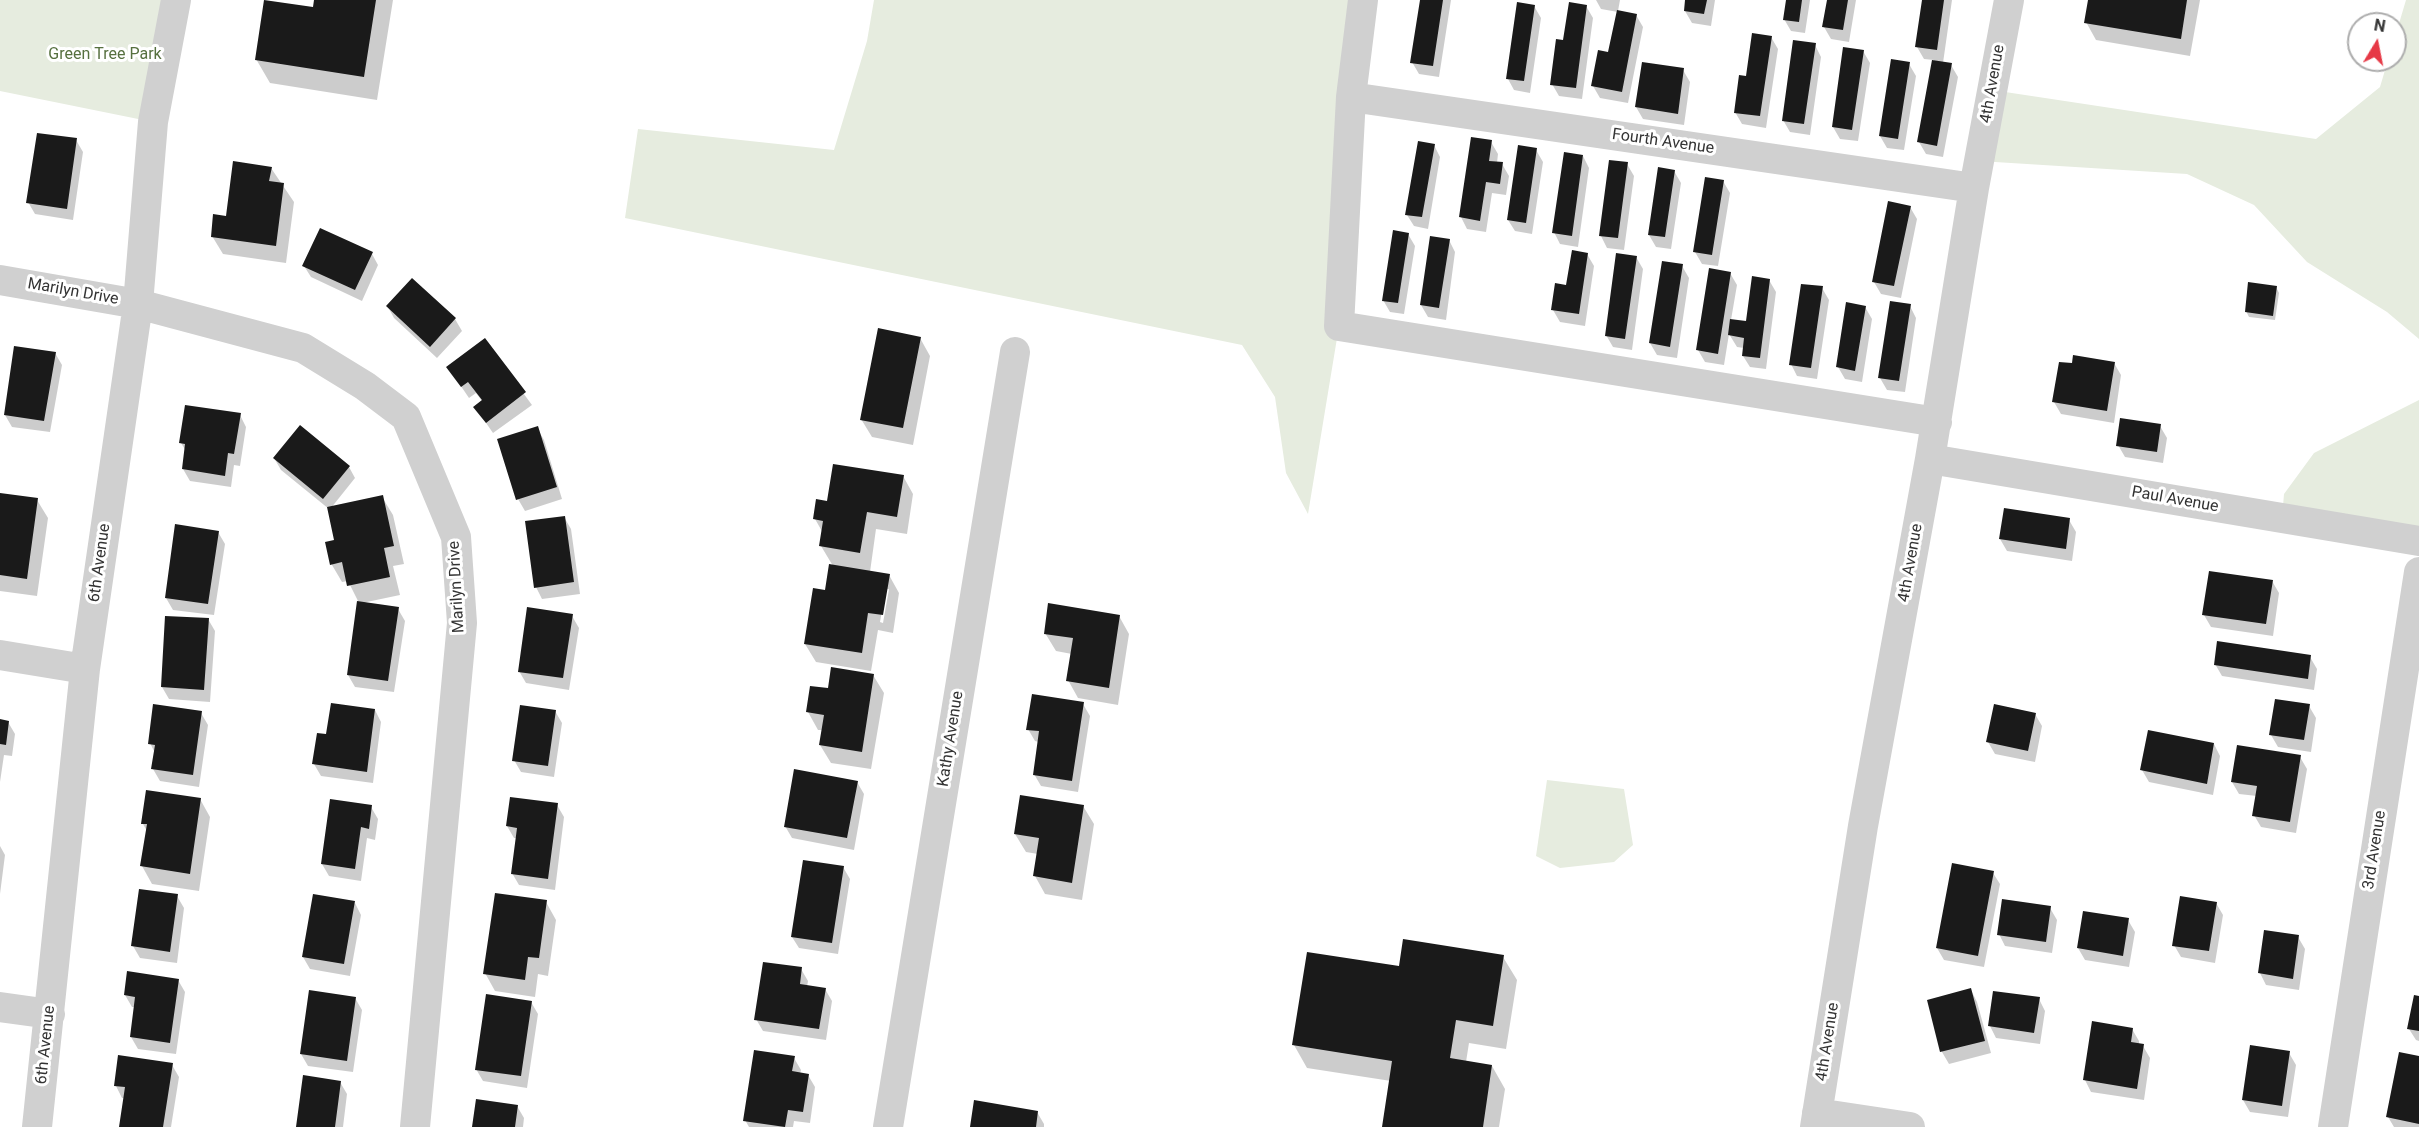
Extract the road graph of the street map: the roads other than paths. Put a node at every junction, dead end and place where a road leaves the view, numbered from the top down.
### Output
1 (176, 0) edge
2 (1362, 0) edge
3 (2009, 0) edge
4 (1351, 97) junction
5 (1974, 188) junction
6 (0, 280) edge
7 (138, 304) junction
8 (1015, 352) dead end
9 (1936, 422) junction
10 (1930, 459) junction
11 (2419, 541) edge
12 (2419, 572) edge
13 (0, 655) edge
14 (85, 669) junction
15 (0, 1007) edge
16 (50, 1014) junction
17 (1816, 1120) edge
18 (37, 1127) edge
19 (415, 1127) edge
20 (888, 1127) edge
21 (1910, 1127) edge
22 (2333, 1127) edge

1 - 7 street, 6th Avenue
2 - 4 street
3 - 5 street, 4th Avenue
4 - 5 street, Fourth Avenue
4 - 9 street
5 - 9 street, 4th Avenue
6 - 7 street, Marilyn Drive
7 - 14 street, 6th Avenue
7 - 19 street, Marilyn Drive
8 - 20 street, Kathy Avenue
9 - 10 street, 4th Avenue
10 - 11 street, Paul Avenue
10 - 17 street, 4th Avenue
12 - 22 street, 3rd Avenue
13 - 14 street
14 - 16 street, 6th Avenue
15 - 16 street
16 - 18 street, 6th Avenue
17 - 21 street

